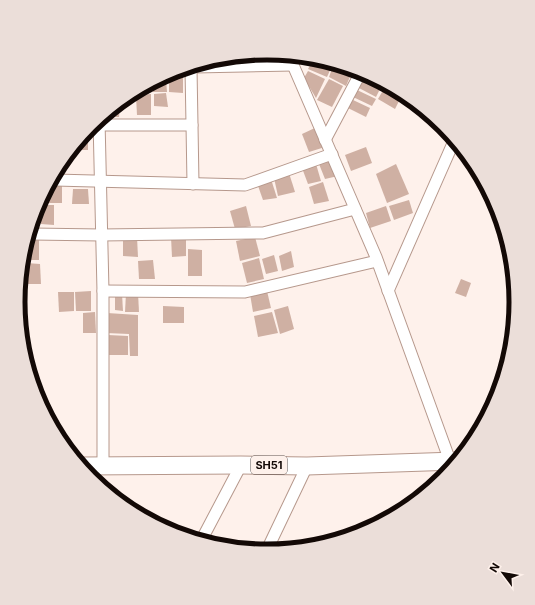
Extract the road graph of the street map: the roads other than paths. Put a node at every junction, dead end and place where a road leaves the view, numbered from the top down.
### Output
1 (288, 61) edge
2 (292, 61) edge
3 (211, 67) edge
4 (191, 73) edge
5 (358, 77) edge
6 (104, 124) edge
7 (192, 125) junction
8 (97, 130) edge
9 (326, 140) junction
10 (452, 145) edge
11 (332, 154) junction
12 (58, 180) edge
13 (100, 181) junction
14 (193, 184) junction
15 (355, 209) junction
16 (35, 234) edge
17 (101, 235) junction
18 (377, 261) junction
19 (102, 291) junction
20 (388, 291) junction
21 (452, 459) edge
22 (451, 461) edge
23 (103, 465) junction
24 (241, 465) junction
25 (88, 466) edge
26 (307, 466) junction
27 (203, 536) edge
28 (269, 545) edge

1 - 3 street
2 - 9 street
4 - 7 street
5 - 9 street
6 - 7 street
7 - 14 street
8 - 13 street
9 - 11 street
10 - 20 street
11 - 14 street
11 - 15 street
12 - 13 street
13 - 14 street
13 - 17 street
15 - 17 street
15 - 18 street
16 - 17 street
17 - 19 street
18 - 19 street
18 - 20 street
19 - 23 street
20 - 21 street
22 - 26 main road, SH51
23 - 24 main road, SH51
23 - 25 main road, SH51
24 - 26 main road, SH51
24 - 27 street
26 - 28 street

